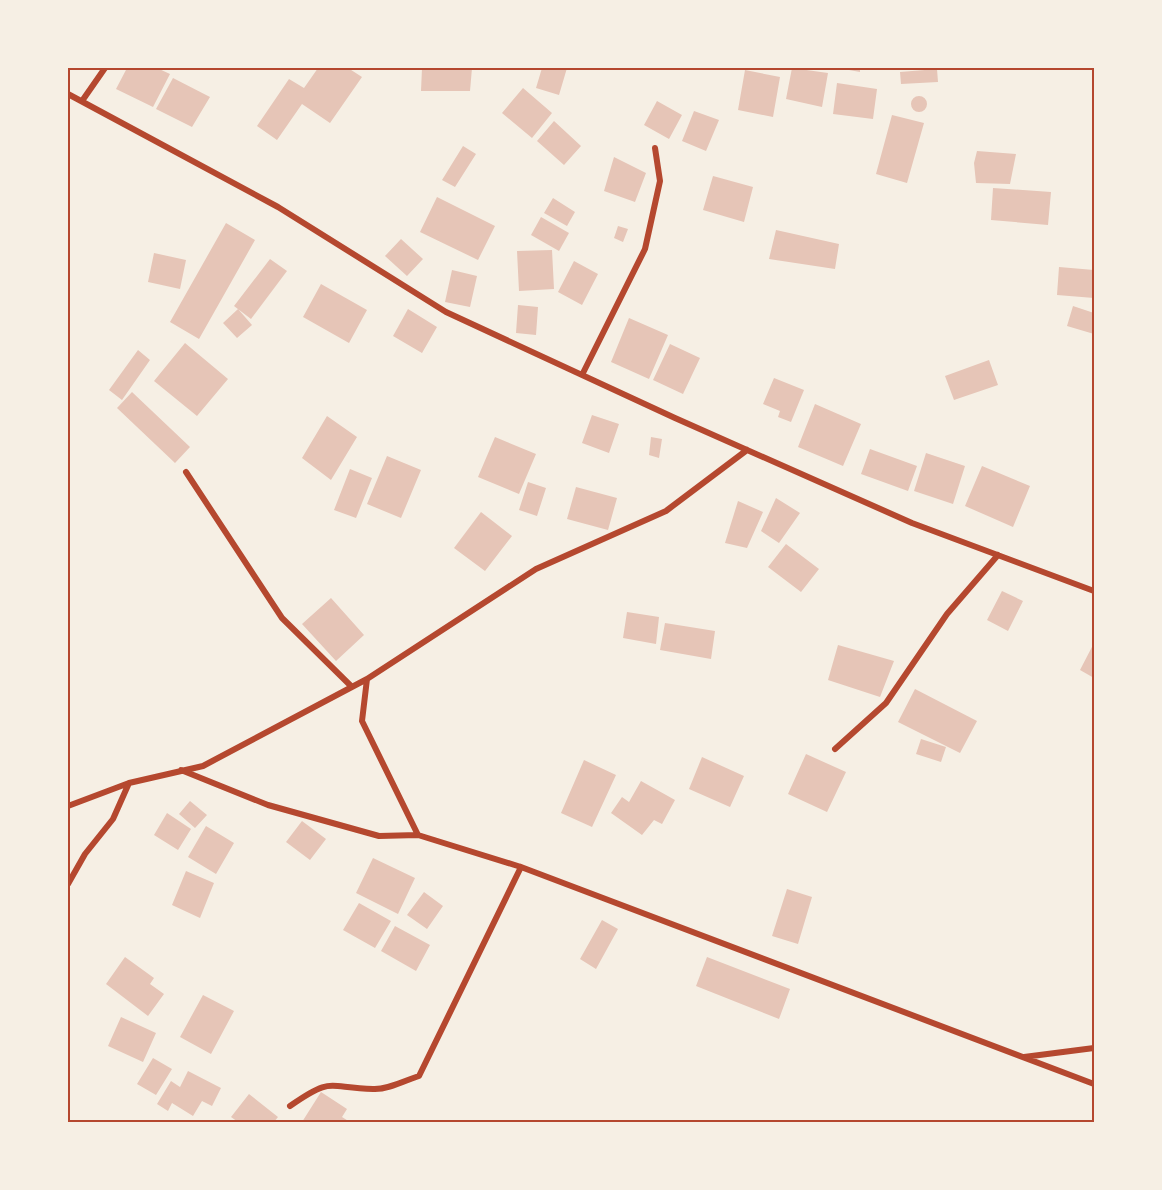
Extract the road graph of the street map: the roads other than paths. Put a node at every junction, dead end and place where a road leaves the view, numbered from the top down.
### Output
1 (105, 68) edge
2 (68, 94) edge
3 (81, 101) junction
4 (655, 148) dead end
5 (582, 375) junction
6 (747, 450) junction
7 (186, 472) dead end
8 (998, 555) junction
9 (1095, 591) edge
10 (368, 679) junction
11 (352, 687) junction
12 (835, 749) dead end
13 (180, 770) junction
14 (129, 783) junction
15 (68, 806) edge
16 (418, 835) junction
17 (521, 867) junction
18 (68, 884) edge
19 (1095, 1048) edge
20 (1023, 1057) junction
21 (1095, 1084) edge
22 (290, 1106) dead end

1 - 3 street
2 - 3 street
3 - 5 street
4 - 5 street
5 - 6 street
6 - 8 street
6 - 10 street
7 - 11 street
8 - 9 street
8 - 12 street
10 - 11 street
10 - 16 street
11 - 13 street
13 - 14 street
13 - 16 street
14 - 15 street
14 - 18 street
16 - 17 street
17 - 20 street
17 - 22 street
19 - 20 street
20 - 21 street

